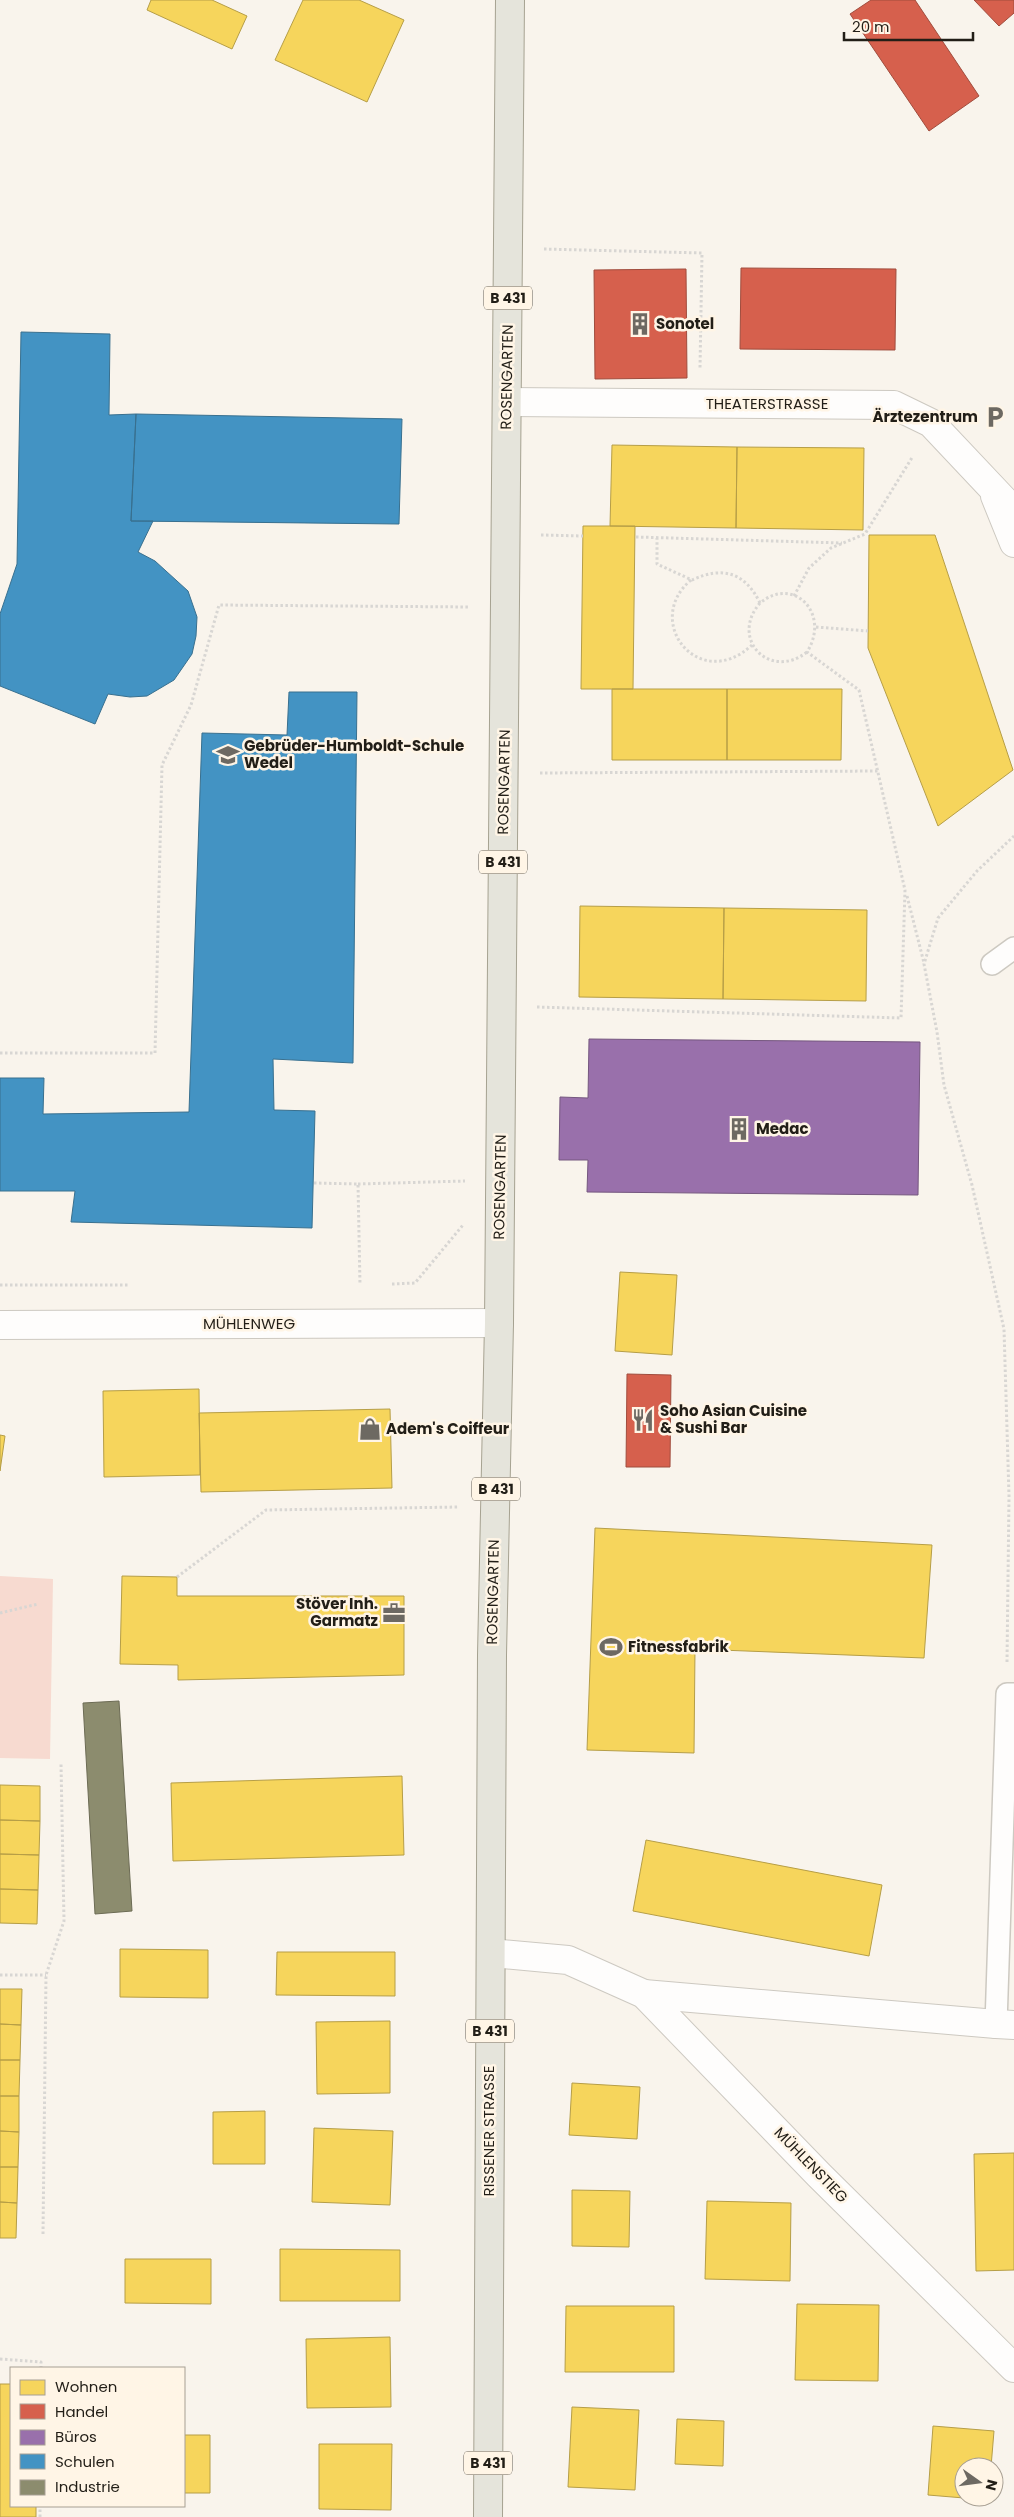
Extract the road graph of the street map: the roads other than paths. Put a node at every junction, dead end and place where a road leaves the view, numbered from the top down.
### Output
1 (510, 0) edge
2 (507, 402) junction
3 (993, 490) junction
4 (1014, 511) edge
5 (1014, 544) edge
6 (1014, 948) edge
7 (992, 964) dead end
8 (499, 1323) junction
9 (0, 1325) edge
10 (492, 1654) joint
11 (1011, 1694) edge
12 (491, 1953) junction
13 (644, 1994) junction
14 (1005, 2025) edge
15 (1014, 2368) edge
16 (488, 2517) edge

1 - 2 main road, ROSENGARTEN / B 431
2 - 3 street, THEATERSTRASSE
2 - 8 main road, ROSENGARTEN / B 431
3 - 4 street, THEATERSTRASSE
3 - 5 street, THEATERSTRASSE
6 - 7 lane
8 - 9 street, MÜHLENWEG
8 - 10 main road, ROSENGARTEN / B 431
10 - 12 main road, RISSENER STRASSE / B 431
11 - 14 lane
12 - 13 street, MÜHLENSTIEG
12 - 16 main road, RISSENER STRASSE / B 431
13 - 14 street, MÜHLENSTIEG
13 - 15 street, MÜHLENSTIEG

